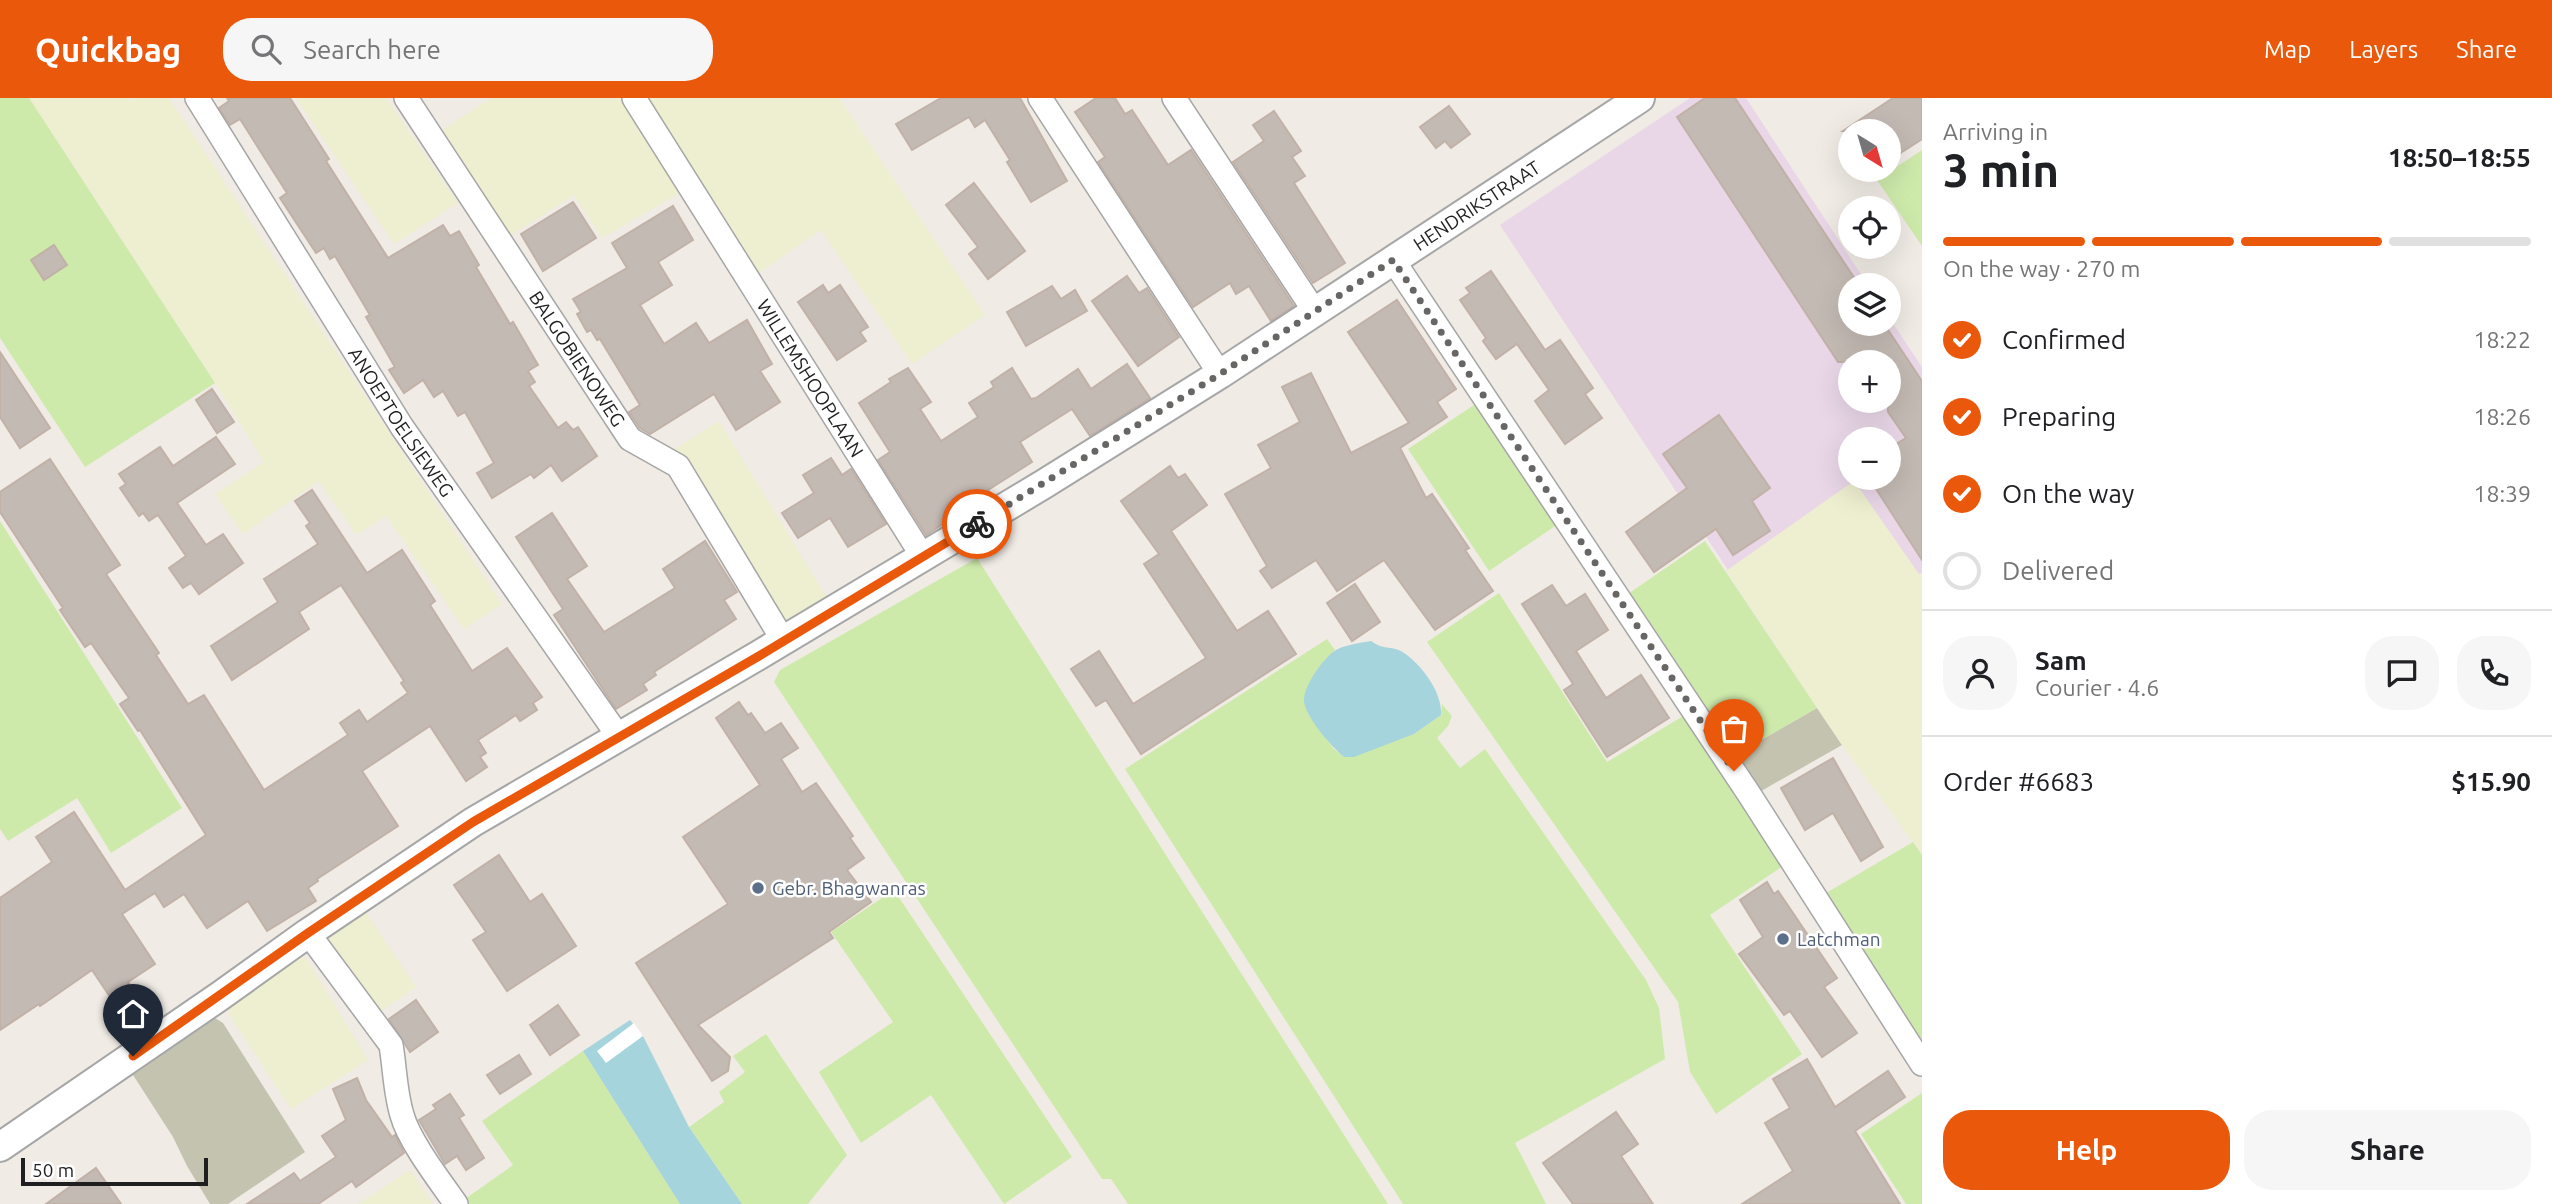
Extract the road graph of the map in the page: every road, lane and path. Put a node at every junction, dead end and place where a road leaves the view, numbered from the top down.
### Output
1 (197, 98) edge
2 (405, 98) edge
3 (634, 98) edge
4 (1040, 98) edge
5 (1174, 98) edge
6 (1640, 98) edge
7 (1393, 260) junction
8 (1315, 312) junction
9 (1220, 374) junction
10 (923, 557) junction
11 (783, 640) junction
12 (619, 737) junction
13 (308, 933) junction
14 (1922, 1064) edge
15 (0, 1147) edge
16 (456, 1204) edge

1 - 12 street, ANOEPTOELSIEWEG
2 - 11 street, BALGOBIENOWEG
3 - 10 street, WILLEMSHOOPLAAN
4 - 9 street
5 - 8 street
6 - 7 street, HENDRIKSTRAAT
7 - 8 street, HENDRIKSTRAAT
7 - 14 street
8 - 9 street, HENDRIKSTRAAT
9 - 10 street, HENDRIKSTRAAT
10 - 11 street, HENDRIKSTRAAT
11 - 12 street, HENDRIKSTRAAT
12 - 13 street, HENDRIKSTRAAT
13 - 15 street, HENDRIKSTRAAT
13 - 16 street

